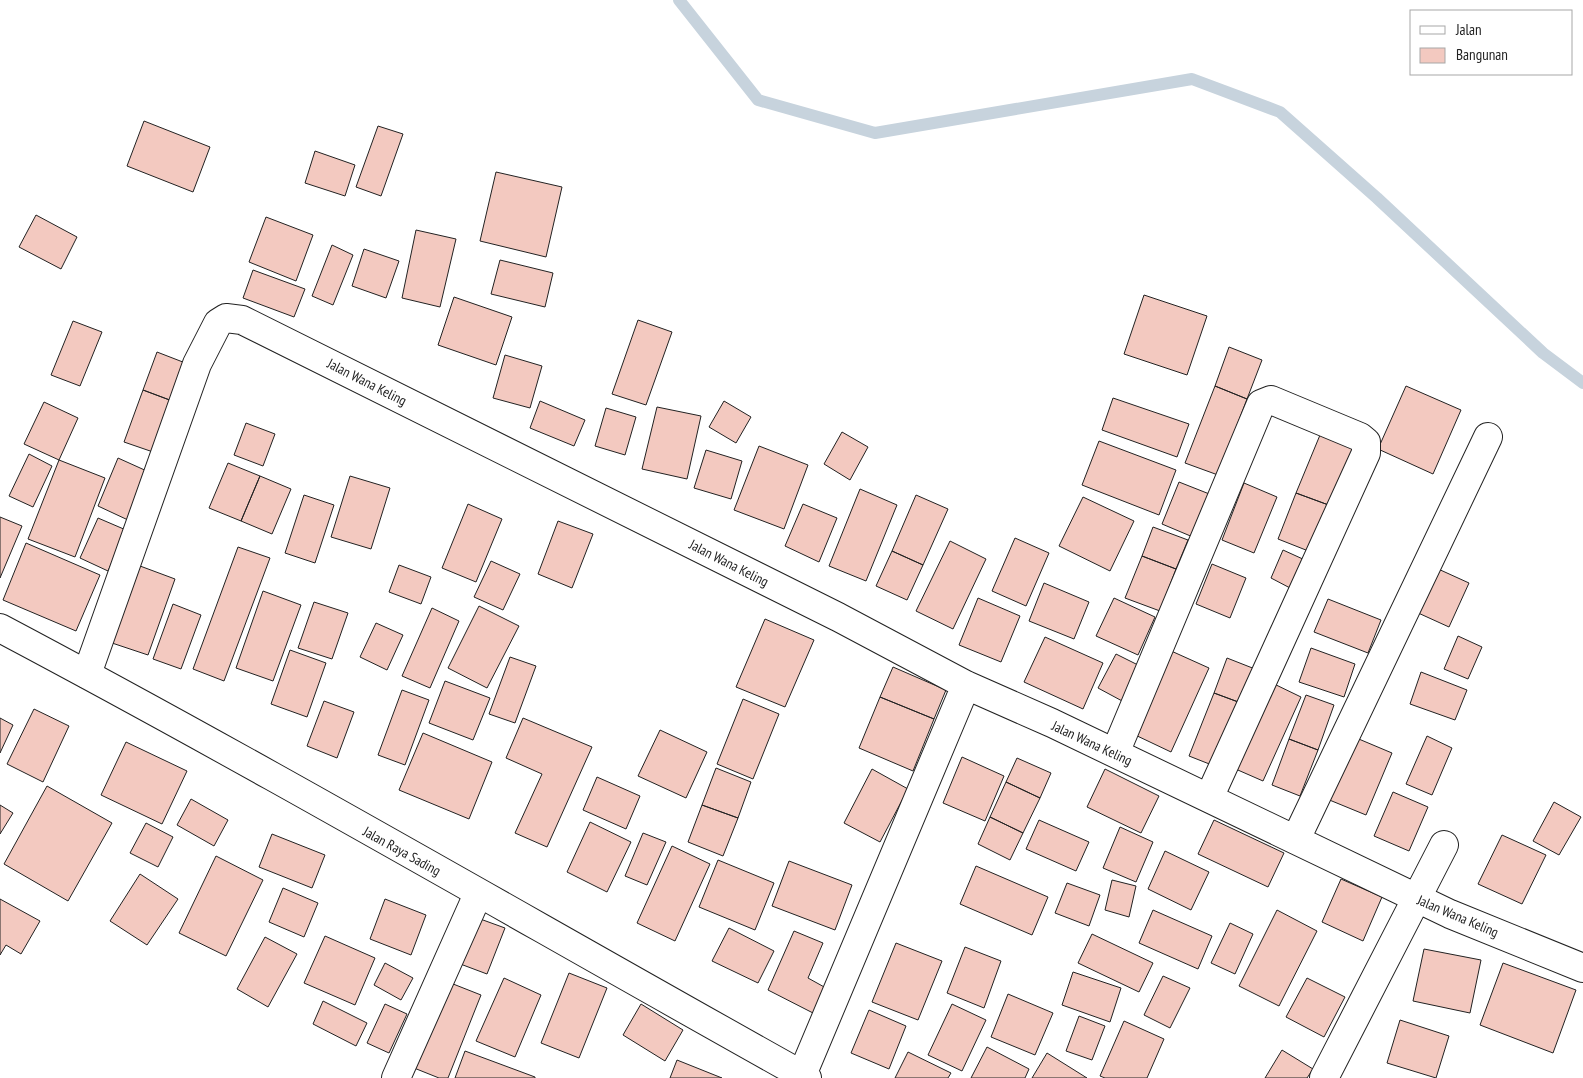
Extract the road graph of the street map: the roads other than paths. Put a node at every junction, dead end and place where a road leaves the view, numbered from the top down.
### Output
1 (1488, 437) dead end
2 (0, 628) edge
3 (87, 674) junction
4 (966, 685) junction
5 (1115, 753) junction
6 (1210, 798) junction
7 (1296, 839) junction
8 (1444, 845) dead end
9 (478, 894) junction
10 (1418, 899) junction
11 (1583, 968) edge
12 (803, 1077) edge
13 (396, 1078) edge
14 (1324, 1078) edge

1 - 7 street
2 - 3 street, Jalan Raya Sading
3 - 4 street, Jalan Wana Keling
3 - 9 street, Jalan Raya Sading
4 - 5 street, Jalan Wana Keling
4 - 12 street
5 - 6 street, Jalan Wana Keling
5 - 6 street
6 - 7 street, Jalan Wana Keling
7 - 10 street, Jalan Wana Keling
8 - 10 street
9 - 12 street, Jalan Raya Sading
9 - 13 street
10 - 11 street, Jalan Wana Keling
10 - 14 street

